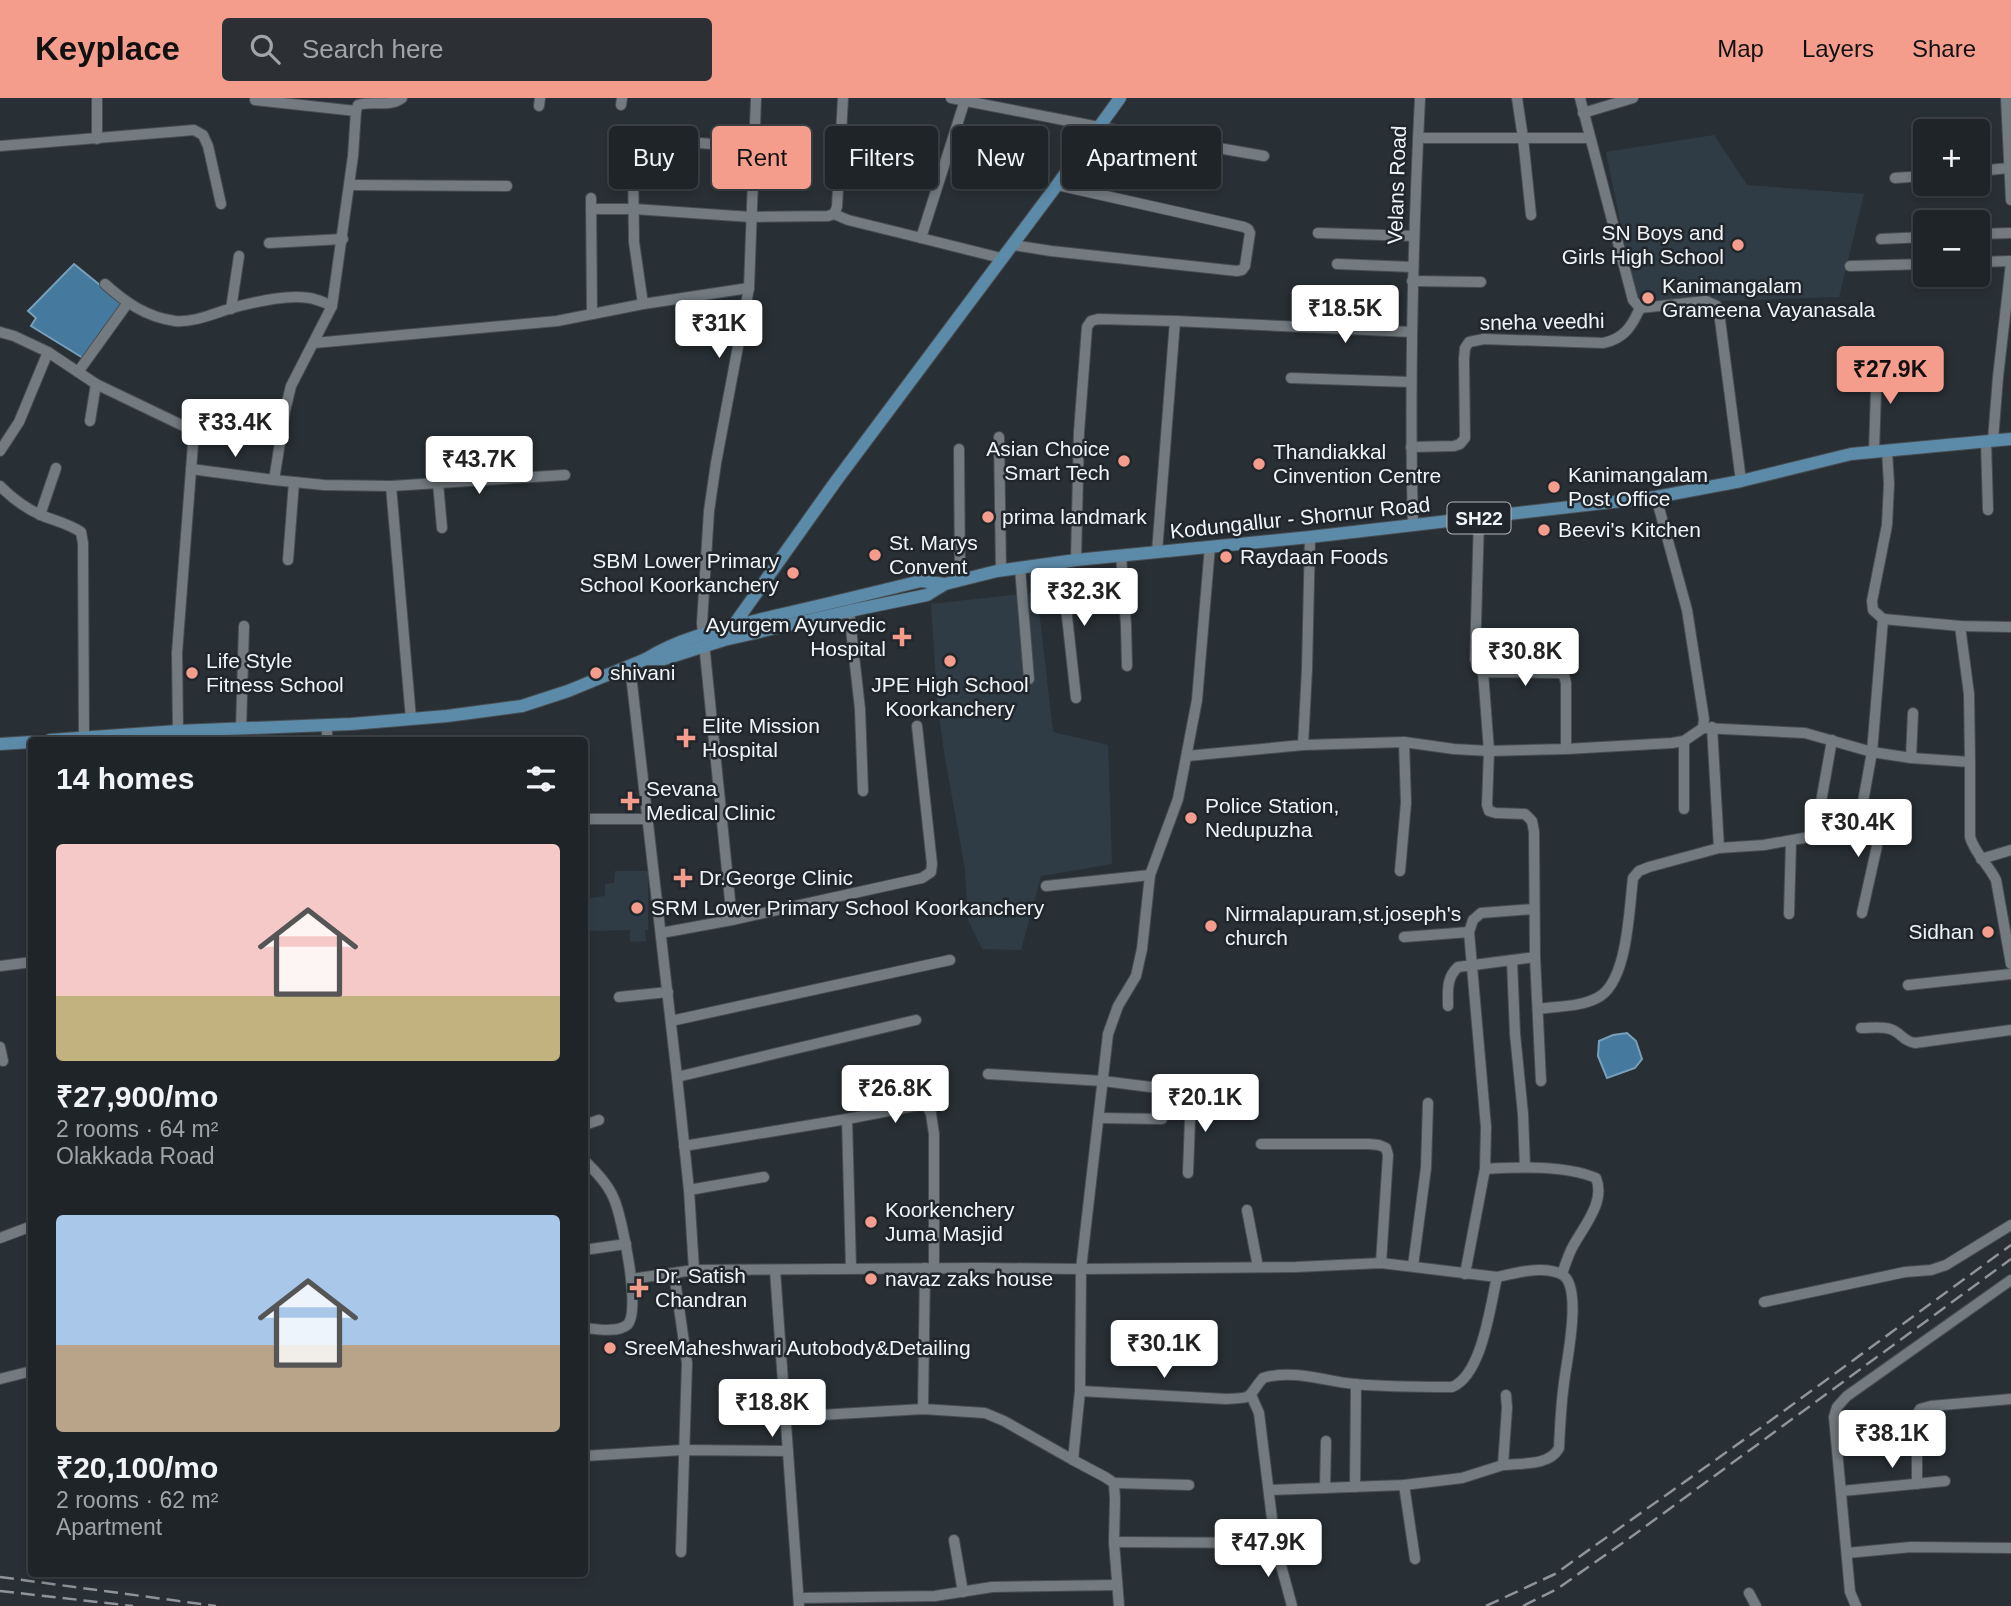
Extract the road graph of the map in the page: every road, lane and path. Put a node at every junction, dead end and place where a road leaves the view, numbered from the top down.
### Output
1 (97, 98) edge
2 (402, 98) edge
3 (756, 98) edge
4 (843, 98) edge
5 (951, 98) edge
6 (1120, 98) edge
7 (1420, 98) edge
8 (1517, 98) edge
9 (1580, 98) edge
10 (1633, 98) edge
11 (2006, 98) edge
12 (255, 100) dead end
13 (965, 100) junction
14 (356, 111) junction
15 (1583, 113) junction
16 (755, 126) edge
17 (1094, 126) edge
18 (1100, 126) edge
19 (1418, 138) junction
20 (1523, 138) junction
21 (1590, 138) junction
22 (97, 139) junction
23 (712, 144) edge
24 (0, 146) edge
25 (1221, 148) edge
26 (1264, 156) dead end
27 (2009, 169) edge
28 (1990, 170) edge
29 (1913, 177) edge
30 (1062, 178) edge
31 (1895, 178) dead end
32 (1058, 184) junction
33 (349, 185) junction
34 (507, 186) dead end
35 (752, 189) edge
36 (2011, 200) edge
37 (222, 204) dead end
38 (634, 209) junction
39 (834, 214) junction
40 (1531, 215) dead end
41 (751, 217) junction
42 (1318, 233) dead end
43 (2011, 233) edge
44 (1990, 234) edge
45 (1414, 236) junction
46 (921, 238) junction
47 (1913, 238) edge
48 (1881, 239) dead end
49 (342, 240) junction
50 (269, 243) dead end
51 (1013, 245) junction
52 (239, 256) dead end
53 (1001, 258) junction
54 (1990, 262) edge
55 (2011, 262) edge
56 (1337, 264) dead end
57 (1913, 264) edge
58 (1850, 266) dead end
59 (1413, 267) junction
60 (1412, 281) junction
61 (1481, 282) dead end
62 (105, 284) dead end
63 (749, 288) junction
64 (127, 304) junction
65 (643, 304) junction
66 (332, 306) junction
67 (1640, 308) junction
68 (231, 309) junction
69 (592, 314) junction
70 (1175, 321) junction
71 (0, 332) edge
72 (1412, 332) junction
73 (314, 343) junction
74 (2006, 347) edge
75 (48, 352) junction
76 (1877, 360) dead end
77 (78, 373) junction
78 (1291, 377) dead end
79 (1411, 382) junction
80 (96, 384) junction
81 (209, 410) dead end
82 (90, 421) dead end
83 (194, 431) junction
84 (999, 437) dead end
85 (2011, 439) edge
86 (1990, 440) junction
87 (1410, 447) junction
88 (959, 449) dead end
89 (1887, 450) junction
90 (0, 452) edge
91 (1874, 452) junction
92 (56, 468) dead end
93 (191, 469) junction
94 (565, 475) dead end
95 (274, 480) junction
96 (294, 481) junction
97 (1741, 481) junction
98 (438, 483) junction
99 (0, 486) edge
100 (391, 486) junction
101 (1656, 496) junction
102 (1988, 510) dead end
103 (40, 515) junction
104 (1479, 518) junction
105 (1413, 525) junction
106 (442, 528) dead end
107 (1310, 537) junction
108 (1210, 546) junction
109 (1157, 552) junction
110 (1121, 555) junction
111 (288, 560) dead end
112 (1076, 560) junction
113 (1061, 562) junction
114 (1020, 568) junction
115 (1001, 570) junction
116 (960, 580) junction
117 (945, 584) junction
118 (849, 611) junction
119 (1883, 619) junction
120 (244, 626) dead end
121 (733, 626) junction
122 (1960, 626) junction
123 (2011, 627) edge
124 (703, 634) junction
125 (630, 666) junction
126 (1126, 666) dead end
127 (1483, 672) junction
128 (1029, 679) dead end
129 (1076, 698) dead end
130 (1913, 713) dead end
131 (411, 719) junction
132 (327, 726) junction
133 (918, 726) dead end
134 (1708, 728) junction
135 (240, 729) junction
136 (179, 736) edge
137 (84, 737) joint
138 (133, 737) edge
139 (327, 737) edge
140 (1832, 740) junction
141 (1684, 741) junction
142 (28, 742) edge
143 (1404, 742) junction
144 (0, 744) edge
145 (1303, 746) junction
146 (1566, 749) junction
147 (1489, 751) junction
148 (1872, 752) junction
149 (1187, 756) junction
150 (1911, 758) junction
151 (1970, 762) junction
152 (863, 791) dead end
153 (1684, 809) dead end
154 (588, 819) edge
155 (649, 819) junction
156 (1857, 835) junction
157 (1815, 836) junction
158 (1791, 842) junction
159 (1719, 848) junction
160 (2011, 850) edge
161 (1981, 859) junction
162 (1400, 871) dead end
163 (1150, 875) junction
164 (1046, 886) dead end
165 (1534, 909) junction
166 (1789, 914) dead end
167 (1862, 914) dead end
168 (732, 920) junction
169 (1469, 932) junction
170 (661, 933) junction
171 (1404, 937) dead end
172 (1535, 957) junction
173 (950, 960) dead end
174 (1512, 960) junction
175 (28, 962) edge
176 (2011, 964) edge
177 (1472, 965) junction
178 (0, 966) edge
179 (2011, 974) edge
180 (1908, 985) dead end
181 (668, 992) junction
182 (620, 998) dead end
183 (1448, 1006) dead end
184 (1539, 1009) junction
185 (916, 1020) dead end
186 (671, 1021) junction
187 (1861, 1028) dead end
188 (2011, 1030) edge
189 (0, 1047) edge
190 (2, 1062) dead end
191 (988, 1074) dead end
192 (677, 1077) junction
193 (1102, 1081) junction
194 (1541, 1082) dead end
195 (1191, 1093) junction
196 (1214, 1095) dead end
197 (1428, 1103) dead end
198 (1099, 1118) junction
199 (848, 1119) junction
200 (1162, 1119) dead end
201 (599, 1120) dead end
202 (588, 1124) edge
203 (1261, 1144) dead end
204 (684, 1146) junction
205 (588, 1164) edge
206 (1525, 1167) junction
207 (1485, 1169) junction
208 (1188, 1173) dead end
209 (764, 1177) dead end
210 (689, 1189) junction
211 (1247, 1210) dead end
212 (2011, 1225) edge
213 (28, 1228) edge
214 (0, 1238) edge
215 (626, 1244) junction
216 (588, 1249) edge
217 (1381, 1263) junction
218 (1413, 1266) junction
219 (1258, 1267) junction
220 (851, 1268) junction
221 (930, 1268) junction
222 (1081, 1269) junction
223 (694, 1270) junction
224 (775, 1270) junction
225 (674, 1273) junction
226 (1465, 1274) junction
227 (1562, 1274) junction
228 (1497, 1278) junction
229 (631, 1279) junction
230 (2011, 1280) edge
231 (1763, 1302) dead end
232 (588, 1328) edge
233 (28, 1372) edge
234 (0, 1379) edge
235 (1356, 1384) junction
236 (1080, 1391) junction
237 (1251, 1395) junction
238 (1506, 1395) dead end
239 (2011, 1399) edge
240 (923, 1409) junction
241 (786, 1417) junction
242 (1326, 1441) dead end
243 (683, 1450) junction
244 (788, 1451) junction
245 (588, 1456) edge
246 (1073, 1461) junction
247 (1503, 1465) junction
248 (1945, 1481) dead end
249 (1114, 1483) junction
250 (1917, 1483) junction
251 (1189, 1485) dead end
252 (1404, 1485) junction
253 (1355, 1487) junction
254 (1325, 1488) junction
255 (1269, 1490) junction
256 (1842, 1491) junction
257 (954, 1540) dead end
258 (1114, 1542) junction
259 (1275, 1543) junction
260 (2011, 1548) edge
261 (681, 1552) dead end
262 (1847, 1553) junction
263 (1415, 1559) dead end
264 (1117, 1585) junction
265 (963, 1592) junction
266 (1749, 1593) dead end
267 (799, 1602) edge
268 (1119, 1606) edge
269 (1292, 1606) edge
270 (1756, 1606) edge
271 (1856, 1606) edge

1 - 22 street
2 - 14 street
3 - 16 street
4 - 39 street
5 - 13 street
6 - 18 main road
7 - 19 street, Velans Road
8 - 20 street
9 - 15 street
10 - 15 street
11 - 27 street
12 - 14 street
13 - 17 street
13 - 46 street
14 - 33 street
15 - 21 street
19 - 20 street
19 - 45 street, Velans Road
20 - 21 street
20 - 40 street
21 - 67 street
22 - 24 street
22 - 37 street
23 - 38 street
25 - 26 street
27 - 28 street
27 - 36 street
29 - 31 street
30 - 32 main road
32 - 51 main road
32 - 51 street
33 - 34 street
33 - 49 street
35 - 41 street
38 - 41 street
38 - 65 street
38 - 69 street
39 - 41 street
39 - 46 street
41 - 63 street
42 - 45 street
43 - 44 street
45 - 59 street, Velans Road
46 - 53 street
47 - 48 street
49 - 50 street
49 - 66 street
51 - 53 main road
52 - 68 street
53 - 121 main road
54 - 55 street
55 - 74 street
56 - 59 street
57 - 58 street
59 - 60 street, Velans Road
60 - 61 street
60 - 72 street, Velans Road
62 - 64 street
63 - 65 street
63 - 124 street
64 - 68 street
64 - 77 street
65 - 69 street
66 - 68 street
66 - 73 street
67 - 87 street, sneha veedhi
67 - 97 street
69 - 73 street
70 - 72 street
70 - 109 street
70 - 112 street
71 - 75 street
72 - 79 street, Velans Road
73 - 95 street
74 - 86 street
75 - 77 street
75 - 90 street
76 - 91 street
77 - 80 street
78 - 79 street
79 - 87 street, Velans Road
80 - 82 street
80 - 83 street
81 - 83 street
83 - 93 street
84 - 115 street
85 - 86 main road, Kodungallur - Shornur Road / SH22
86 - 89 main road, Kodungallur - Shornur Road / SH22
86 - 102 street
87 - 105 street, Velans Road
88 - 116 street
89 - 91 main road, Kodungallur - Shornur Road / SH22
89 - 119 street
91 - 97 main road, Kodungallur - Shornur Road / SH22
92 - 103 street
93 - 95 street
93 - 136 street
94 - 98 street
95 - 96 street
96 - 100 street
96 - 111 street
97 - 101 main road, Kodungallur - Shornur Road / SH22
98 - 100 street
98 - 106 street
99 - 103 street
100 - 131 street
101 - 104 main road, Kodungallur - Shornur Road / SH22
101 - 134 street
103 - 137 street
104 - 105 main road, Kodungallur - Shornur Road / SH22
104 - 127 street
105 - 107 main road, Kodungallur - Shornur Road / SH22
107 - 108 main road, Kodungallur - Shornur Road / SH22
107 - 145 street
108 - 109 main road, Kodungallur - Shornur Road / SH22
108 - 149 street
109 - 110 main road, Kodungallur - Shornur Road / SH22
110 - 112 main road, Kodungallur - Shornur Road / SH22
110 - 126 street
112 - 113 main road, Kodungallur - Shornur Road / SH22
113 - 114 main road, Kodungallur - Shornur Road / SH22
113 - 129 street
114 - 115 main road, Kodungallur - Shornur Road / SH22
114 - 128 street
115 - 116 main road, Kodungallur - Shornur Road / SH22
116 - 117 main road, Kodungallur - Shornur Road / SH22
117 - 118 main road, Kodungallur - Shornur Road / SH22
117 - 121 main road
118 - 124 main road, Kodungallur - Shornur Road / SH22
118 - 152 street
119 - 122 street
119 - 148 street
120 - 135 street
121 - 124 main road
122 - 123 street
122 - 151 street
124 - 125 main road
124 - 168 street
125 - 131 main road
125 - 155 street
127 - 146 street
127 - 147 street
130 - 150 street
131 - 132 main road
132 - 135 main road
132 - 139 street
133 - 168 street
134 - 140 street
134 - 141 street
134 - 159 street
135 - 136 main road
136 - 138 main road
137 - 138 main road
140 - 148 street
140 - 157 street
141 - 146 street
141 - 153 street
142 - 144 main road
143 - 145 street
143 - 147 street
143 - 162 street
145 - 149 street
146 - 147 street
147 - 165 street
148 - 150 street
148 - 156 street
149 - 163 street
150 - 151 street
151 - 161 street
154 - 155 street
155 - 170 street
156 - 157 street
156 - 167 street
157 - 158 street
158 - 159 street
158 - 166 street
159 - 184 street
160 - 161 street
161 - 176 street
163 - 164 street
163 - 193 street
165 - 169 street
165 - 172 street
168 - 170 street
169 - 171 street
169 - 177 street
170 - 181 street
172 - 174 street
172 - 184 street
173 - 186 street
174 - 177 street
174 - 206 street
175 - 178 street
177 - 183 street
177 - 207 street
179 - 180 street
181 - 182 street
181 - 186 street
184 - 194 street
185 - 192 street
186 - 192 street
187 - 188 street
189 - 190 street
191 - 193 street
192 - 204 street
193 - 195 street
193 - 198 street
195 - 196 street
195 - 208 street
197 - 218 street
198 - 200 street
198 - 222 street
199 - 204 street
199 - 220 street
199 - 221 street
201 - 202 street
203 - 217 street
204 - 210 street
205 - 215 street
206 - 207 street
206 - 227 street
207 - 226 street
209 - 210 street
210 - 223 street
211 - 219 street
212 - 231 street
213 - 214 street
215 - 216 street
215 - 229 street
217 - 218 street
217 - 219 street
218 - 226 street
219 - 222 street
220 - 221 street
220 - 224 street
221 - 222 street
221 - 240 street
222 - 236 street
223 - 224 street
223 - 225 street
224 - 241 street
225 - 229 street
225 - 243 street
226 - 228 street
227 - 228 street
227 - 247 street
228 - 235 street
229 - 232 street
230 - 256 street
233 - 234 street
235 - 237 street
235 - 253 street
236 - 237 street
236 - 246 street
237 - 255 street
238 - 247 street
239 - 250 street
240 - 241 street
240 - 246 street
241 - 244 street
242 - 254 street
243 - 244 street
243 - 245 street
243 - 261 street
244 - 267 street
246 - 249 street
247 - 252 street
248 - 250 street
249 - 251 street
249 - 258 street
250 - 256 street
252 - 253 street
252 - 263 street
253 - 254 street
254 - 255 street
255 - 259 street
256 - 262 street
257 - 265 street
258 - 259 street
258 - 264 street
259 - 269 street
260 - 262 street
262 - 271 street
264 - 265 street
264 - 268 street
265 - 267 street
266 - 270 street

